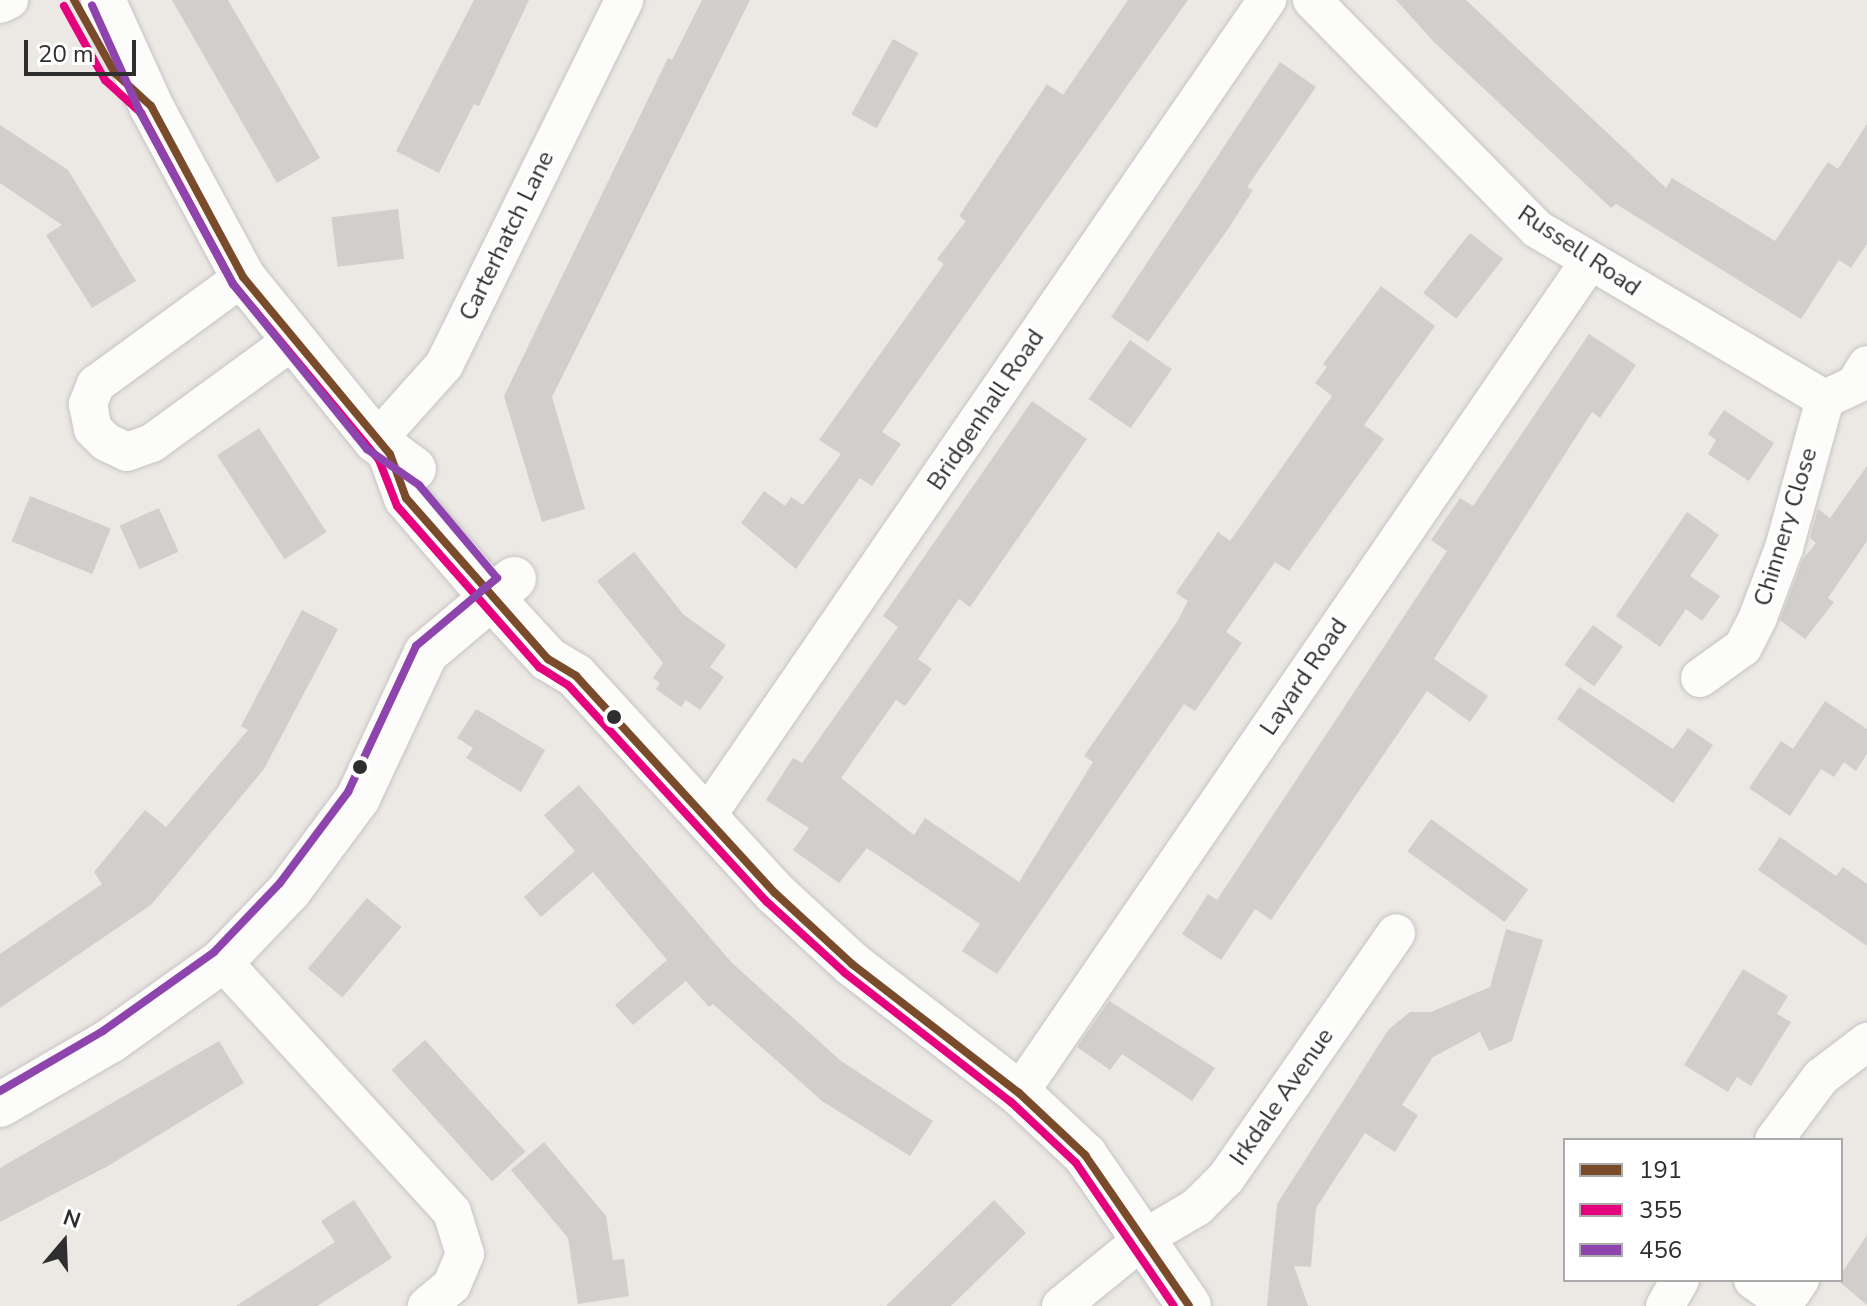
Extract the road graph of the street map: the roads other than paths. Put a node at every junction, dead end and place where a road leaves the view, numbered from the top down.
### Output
1 (9, 0) edge
2 (74, 0) edge
3 (103, 0) edge
4 (624, 0) edge
5 (1267, 0) edge
6 (1312, 0) edge
7 (0, 4) edge
8 (151, 106) junction
9 (1589, 262) junction
10 (243, 277) junction
11 (292, 341) junction
12 (1849, 383) edge
13 (383, 448) junction
14 (502, 588) junction
15 (1700, 678) dead end
16 (704, 820) junction
17 (1396, 933) dead end
18 (222, 961) junction
19 (1867, 1042) edge
20 (1019, 1093) junction
21 (0, 1105) edge
22 (1775, 1138) edge
23 (1146, 1237) junction
24 (1679, 1282) edge
25 (1758, 1282) edge
26 (1789, 1296) edge
27 (427, 1306) edge
28 (1061, 1306) edge
29 (1189, 1306) edge
30 (1665, 1306) edge

1 - 7 street
2 - 8 street
3 - 8 street
4 - 13 street, Carterhatch Lane
5 - 16 street, Bridgenhall Road
6 - 9 street, Russell Road
8 - 10 street
9 - 12 street, Russell Road
9 - 20 street, Layard Road
10 - 11 street
10 - 11 street
11 - 13 street
12 - 15 street, Chinnery Close
13 - 14 street
14 - 16 street
14 - 18 street
16 - 20 street
17 - 23 street, Irkdale Avenue
18 - 21 street
18 - 27 street
19 - 22 street
20 - 23 street
23 - 28 street, Irkdale Avenue
23 - 29 street
24 - 30 street
25 - 26 street

